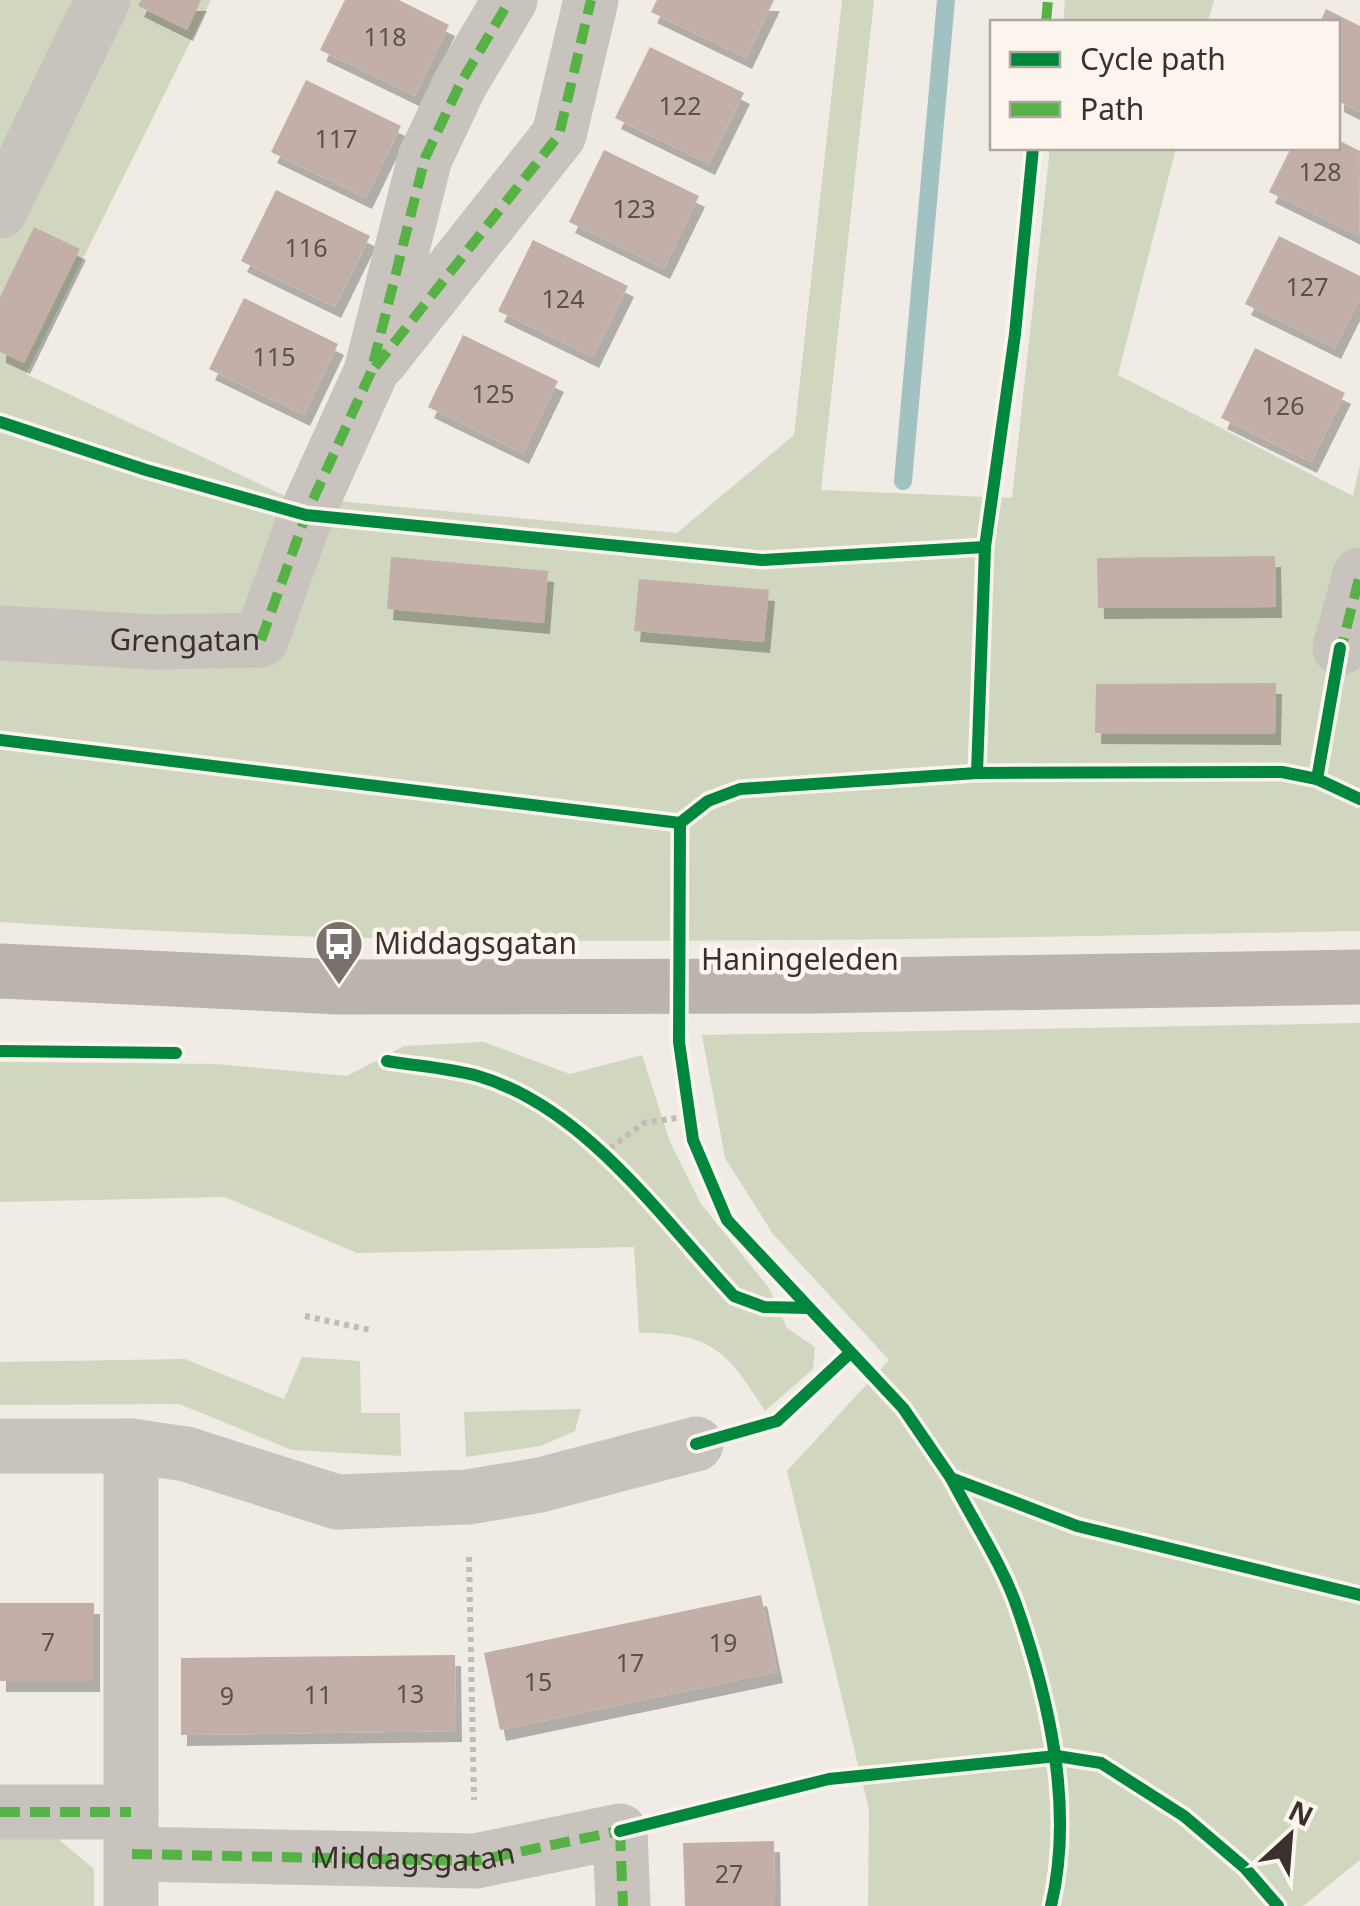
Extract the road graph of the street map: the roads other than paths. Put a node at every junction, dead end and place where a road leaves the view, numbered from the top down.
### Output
1 (103, 0) edge
2 (510, 0) edge
3 (591, 0) edge
4 (0, 211) edge
5 (371, 372) junction
6 (1360, 575) edge
7 (0, 633) edge
8 (1340, 648) dead end
9 (0, 971) edge
10 (1360, 978) edge
11 (696, 1444) dead end
12 (0, 1446) edge
13 (130, 1446) junction
14 (0, 1812) edge
15 (131, 1857) edge
16 (623, 1906) edge

1 - 4 street
2 - 5 street, Grengatan
3 - 5 street, Grengatan
5 - 7 street, Grengatan
6 - 8 street
9 - 10 main road, Haningeleden
11 - 13 street
12 - 13 street
13 - 15 street
14 - 15 street, Middagsgatan
15 - 16 street, Middagsgatan

